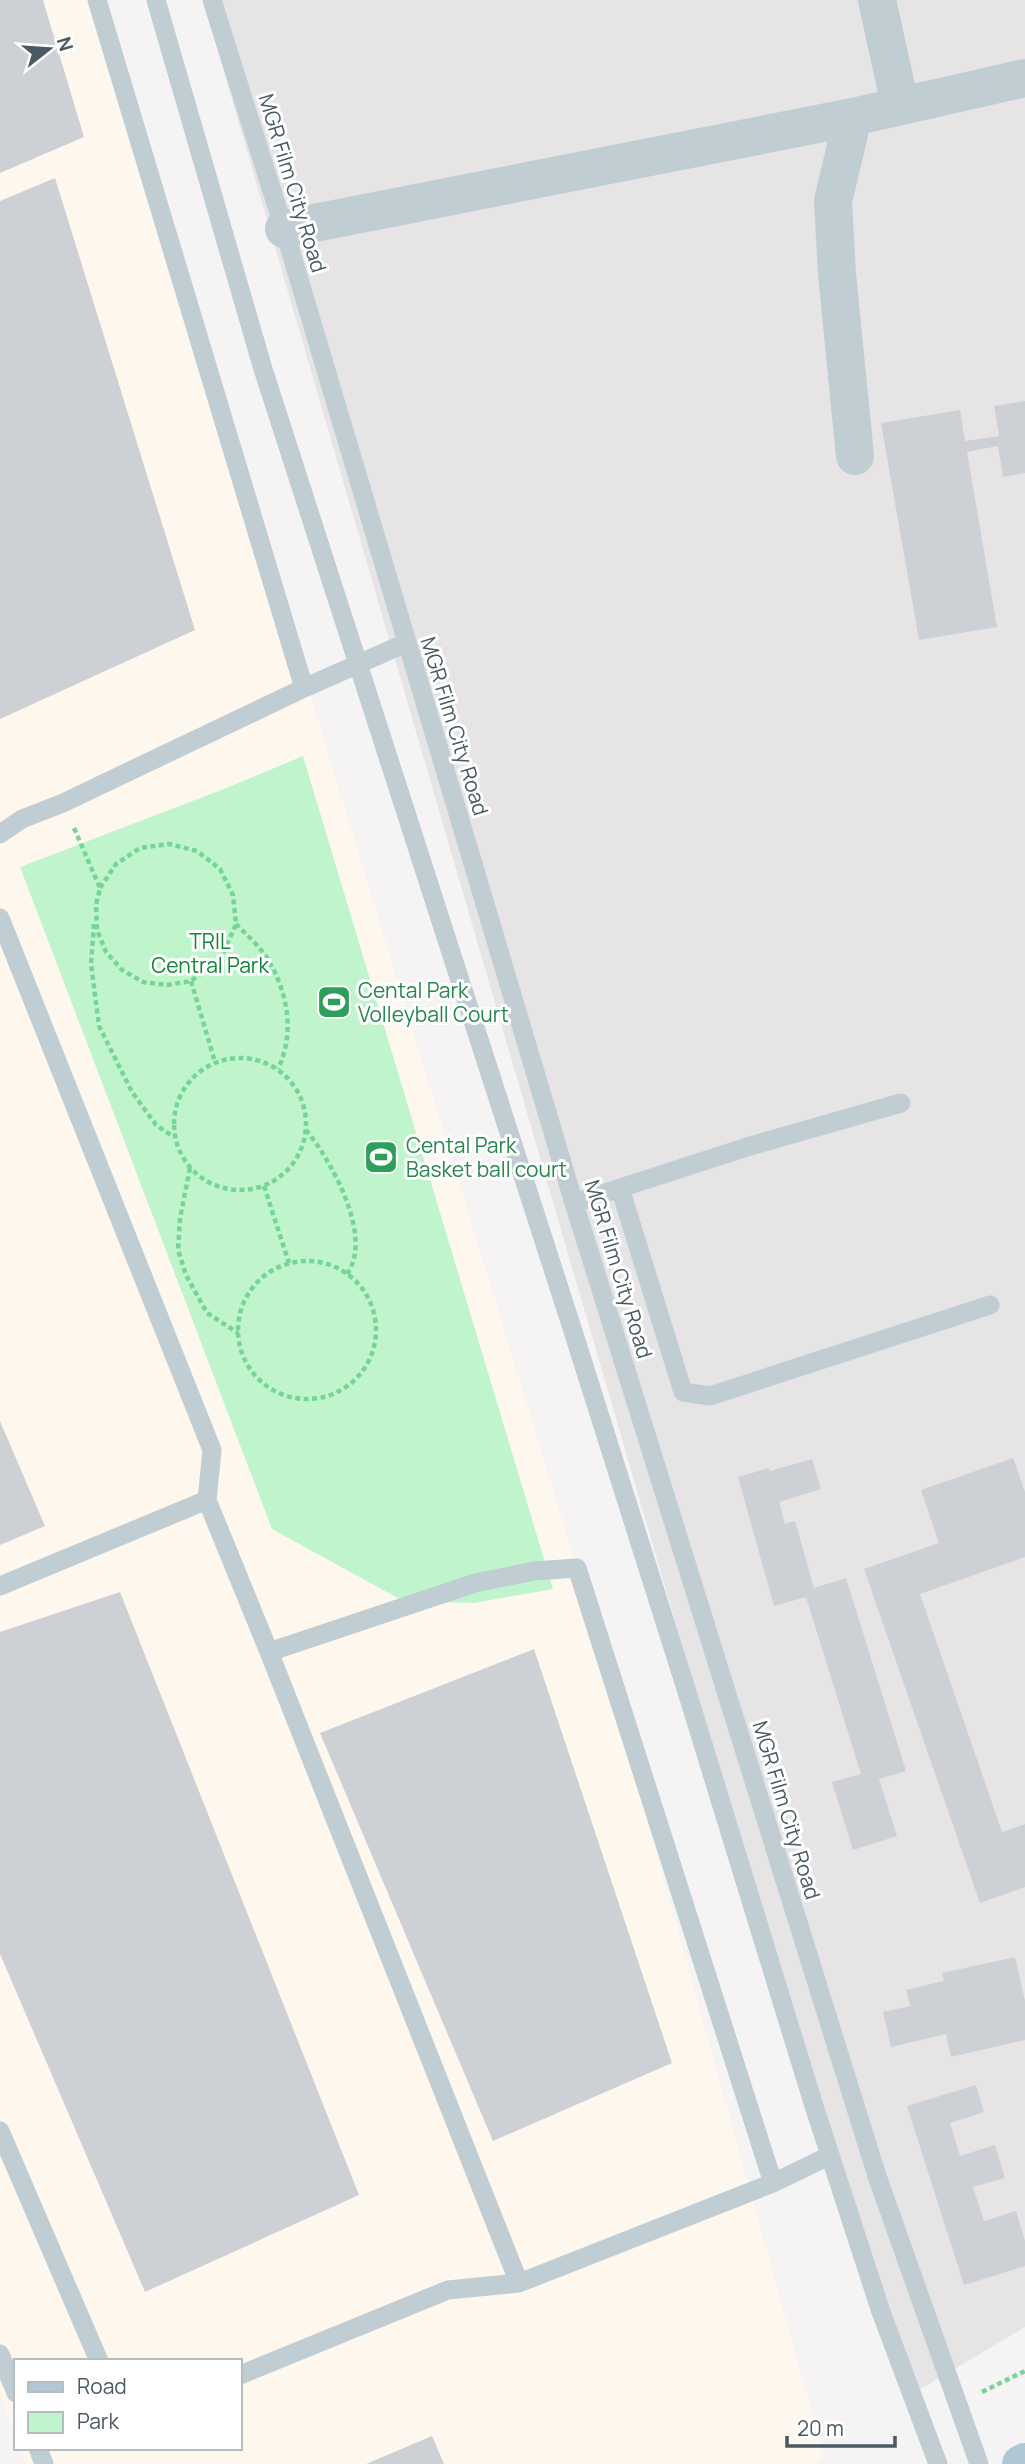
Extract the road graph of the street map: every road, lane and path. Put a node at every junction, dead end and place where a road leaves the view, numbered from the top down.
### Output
1 (97, 0) edge
2 (156, 0) edge
3 (212, 0) edge
4 (877, 0) edge
5 (1025, 78) edge
6 (901, 105) junction
7 (853, 117) junction
8 (284, 229) junction
9 (855, 456) dead end
10 (406, 643) junction
11 (359, 665) junction
12 (304, 688) junction
13 (63, 803) junction
14 (0, 834) edge
15 (100, 888) junction
16 (96, 905) junction
17 (0, 918) edge
18 (236, 924) junction
19 (191, 981) junction
20 (215, 1062) junction
21 (278, 1069) junction
22 (901, 1103) dead end
23 (306, 1129) junction
24 (174, 1137) junction
25 (190, 1168) junction
26 (264, 1186) junction
27 (620, 1188) junction
28 (574, 1203) junction
29 (289, 1263) junction
30 (347, 1274) junction
31 (990, 1305) dead end
32 (237, 1333) junction
33 (207, 1500) junction
34 (0, 1586) edge
35 (270, 1652) junction
36 (0, 2131) edge
37 (829, 2156) junction
38 (773, 2182) junction
39 (519, 2283) junction
40 (0, 2354) edge
41 (98, 2359) edge
42 (1025, 2371) edge
43 (242, 2374) edge
44 (14, 2388) edge
45 (957, 2403) junction
46 (938, 2464) edge
47 (979, 2464) edge

1 - 12 lane
2 - 11 lane
3 - 8 lane, MGR Film City Road
4 - 6 street
5 - 6 street
6 - 7 street
7 - 8 street
7 - 9 street
8 - 10 lane, MGR Film City Road
10 - 11 lane
10 - 28 lane, MGR Film City Road
11 - 12 lane
11 - 37 lane
12 - 13 lane
13 - 14 lane
13 - 15 path
15 - 16 path
15 - 18 path
16 - 19 path
16 - 24 path
17 - 33 lane
18 - 19 path
18 - 21 path
19 - 20 path
20 - 21 path
20 - 24 path
21 - 23 path
22 - 27 lane
23 - 26 path
23 - 30 path
24 - 25 path
25 - 26 path
25 - 32 path
26 - 29 path
27 - 28 lane
27 - 31 lane
28 - 45 lane, MGR Film City Road
29 - 30 path
29 - 32 path
30 - 32 path
33 - 34 lane
33 - 35 lane
35 - 38 lane
35 - 39 lane
36 - 41 lane
37 - 38 lane
37 - 46 lane
38 - 39 lane
39 - 43 lane
40 - 44 lane
42 - 45 path
45 - 47 lane, MGR Film City Road

